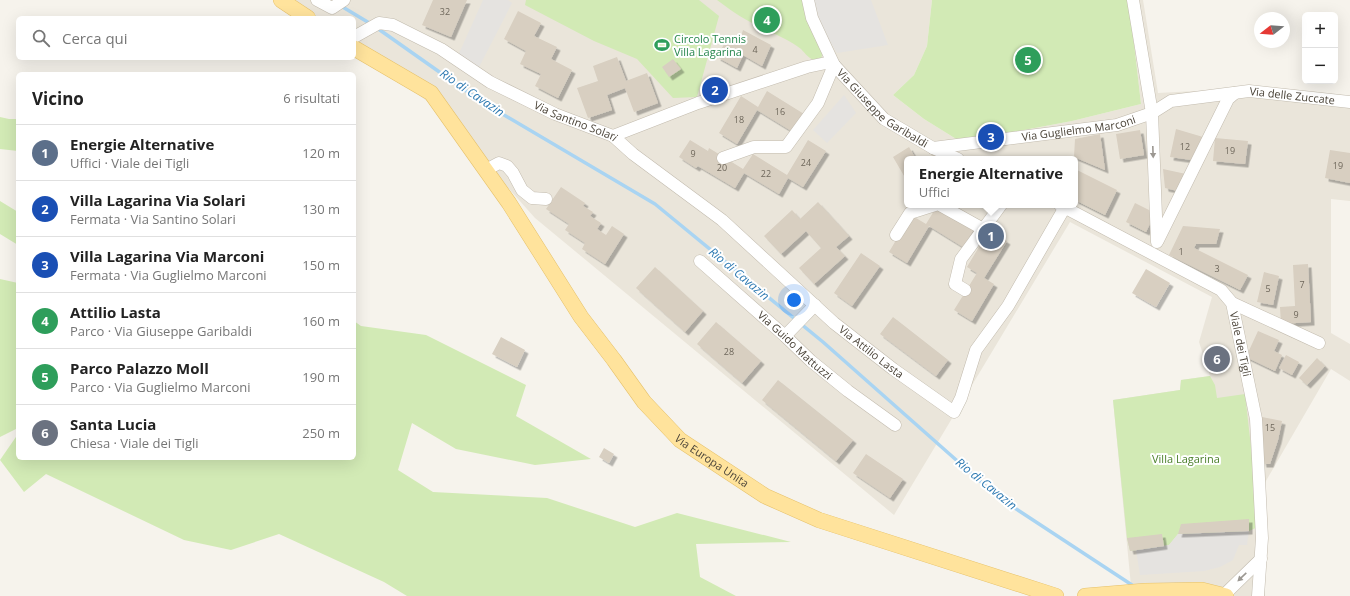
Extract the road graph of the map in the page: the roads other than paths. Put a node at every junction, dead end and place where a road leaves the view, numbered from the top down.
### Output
1 (281, 0) edge
2 (317, 0) edge
3 (344, 0) edge
4 (808, 0) edge
5 (1133, 0) edge
6 (305, 16) edge
7 (356, 36) edge
8 (356, 49) edge
9 (834, 65) junction
10 (1235, 93) junction
11 (1350, 102) edge
12 (1152, 113) junction
13 (613, 136) junction
14 (933, 148) junction
15 (951, 156) edge
16 (723, 158) dead end
17 (486, 170) junction
18 (546, 199) dead end
19 (926, 208) edge
20 (945, 208) edge
21 (999, 208) edge
22 (1061, 208) edge
23 (1067, 208) edge
24 (983, 229) junction
25 (896, 235) dead end
26 (1155, 247) junction
27 (700, 261) dead end
28 (965, 290) dead end
29 (1232, 303) junction
30 (815, 305) junction
31 (785, 336) junction
32 (1319, 343) dead end
33 (895, 425) dead end
34 (1260, 559) junction
35 (1225, 595) edge
36 (1056, 596) edge
37 (1085, 596) edge
38 (1258, 596) edge

1 - 6 main road
2 - 3 street
4 - 9 street, Via Giuseppe Garibaldi
5 - 12 street
7 - 13 street, Via Santino Solari
8 - 17 main road, Via Europa Unita
9 - 13 street, Via Santino Solari
9 - 14 street, Via Giuseppe Garibaldi
9 - 16 street, Via Giuseppe Garibaldi
10 - 11 street, Via delle Zuccate
10 - 12 street, Via Guglielmo Marconi
10 - 26 street
12 - 14 street, Via Guglielmo Marconi
12 -> 26 street, Via Guglielmo Marconi
13 - 30 street, Via Attilio Lasta
14 - 15 street
17 - 18 street
17 - 36 main road, Via Europa Unita
19 - 25 street
20 - 24 street
21 - 24 street
22 - 30 street, Via Attilio Lasta
23 - 26 street, Viale dei Tigli
24 - 28 street
26 - 29 street, Viale dei Tigli
27 - 31 street, Via Guido Mattuzzi
29 - 32 street
29 - 34 street, Viale dei Tigli
30 - 31 street
31 - 33 street, Via Guido Mattuzzi
34 -> 35 street
34 - 38 street, Viale dei Tigli
35 - 37 main road

